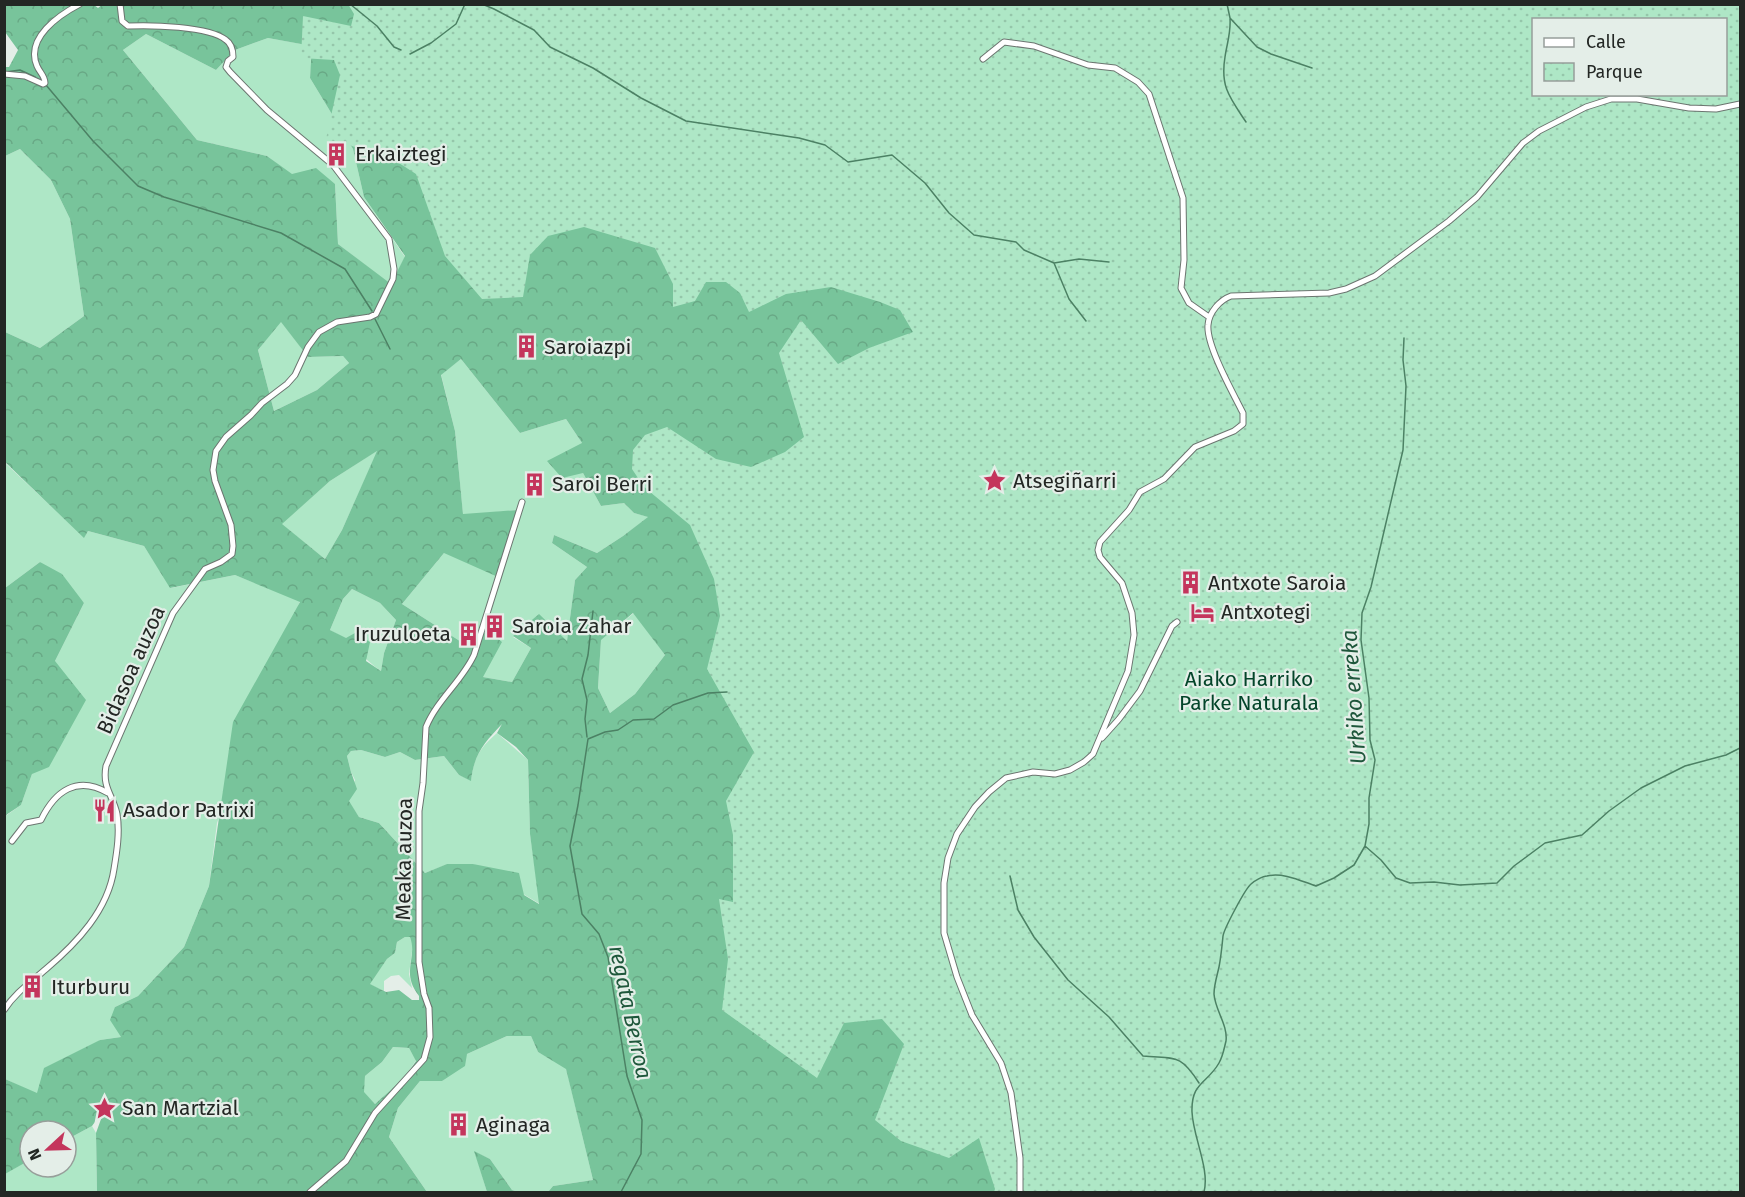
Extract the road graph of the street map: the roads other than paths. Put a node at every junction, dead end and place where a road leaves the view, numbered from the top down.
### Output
1 (80, 4) edge
2 (120, 4) edge
3 (983, 59) dead end
4 (4, 74) edge
5 (1740, 104) edge
6 (1209, 318) junction
7 (522, 502) dead end
8 (1177, 622) dead end
9 (1099, 741) junction
10 (109, 794) junction
11 (12, 841) dead end
12 (4, 1010) edge
13 (310, 1192) edge
14 (1020, 1192) edge

1 - 4 street
2 - 10 street, Bidasoa auzoa
3 - 6 street
5 - 6 street
6 - 9 street
7 - 13 street, Meaka auzoa
8 - 9 street
9 - 14 street
10 - 11 street
10 - 12 street, Bidasoa auzoa

